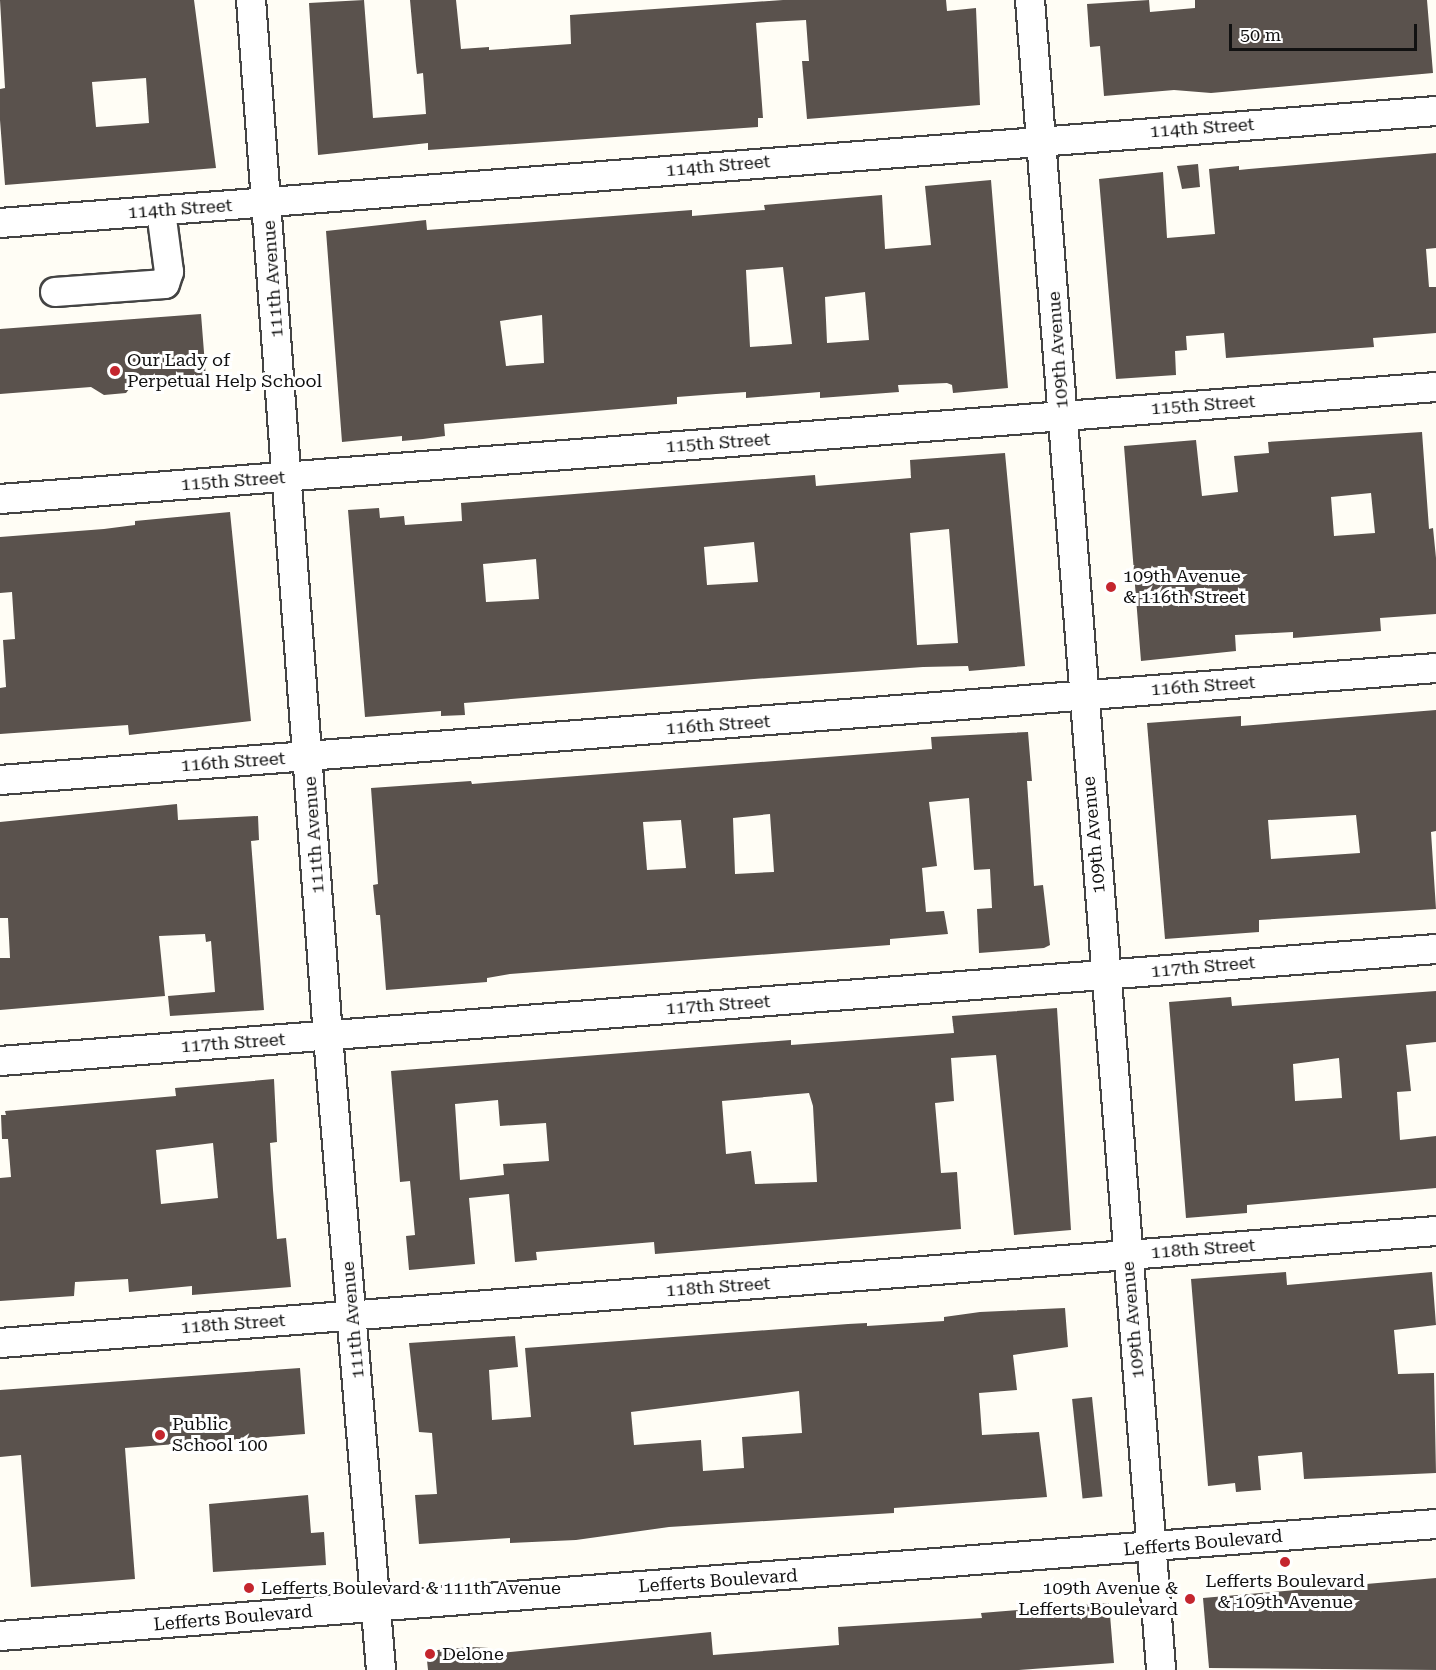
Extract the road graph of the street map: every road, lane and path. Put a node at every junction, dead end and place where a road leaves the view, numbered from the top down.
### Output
1 (251, 0) edge
2 (1030, 0) edge
3 (1436, 111) edge
4 (1042, 140) junction
5 (267, 202) junction
6 (160, 211) junction
7 (0, 223) edge
8 (55, 292) dead end
9 (1436, 387) edge
10 (1063, 416) junction
11 (287, 476) junction
12 (0, 499) edge
13 (1436, 668) edge
14 (1083, 696) junction
15 (308, 756) junction
16 (0, 780) edge
17 (1436, 949) edge
18 (1105, 975) junction
19 (328, 1036) junction
20 (0, 1061) edge
21 (1436, 1231) edge
22 (1127, 1255) junction
23 (353, 1315) junction
24 (0, 1342) edge
25 (1436, 1524) edge
26 (1151, 1546) junction
27 (376, 1606) junction
28 (0, 1636) edge
29 (381, 1670) edge
30 (1161, 1670) edge

1 - 5 street, 111th Avenue
2 - 4 street, 109th Avenue
3 - 4 street, 114th Street
4 - 5 street, 114th Street
4 - 10 street, 109th Avenue
5 - 6 street, 114th Street
5 - 11 street, 111th Avenue
6 - 7 street, 114th Street
6 - 8 street
9 - 10 street, 115th Street
10 - 11 street, 115th Street
10 - 14 street, 109th Avenue
11 - 12 street, 115th Street
11 - 15 street, 111th Avenue
13 - 14 street, 116th Street
14 - 15 street, 116th Street
14 - 18 street, 109th Avenue
15 - 16 street, 116th Street
15 - 19 street, 111th Avenue
17 - 18 street, 117th Street
18 - 19 street, 117th Street
18 - 22 street, 109th Avenue
19 - 20 street, 117th Street
19 - 23 street, 111th Avenue
21 - 22 street, 118th Street
22 - 23 street, 118th Street
22 - 26 street, 109th Avenue
23 - 24 street, 118th Street
23 - 27 street, 111th Avenue
25 - 26 street, Lefferts Boulevard
26 - 27 street, Lefferts Boulevard
26 - 30 street, 109th Avenue
27 - 28 street, Lefferts Boulevard
27 - 29 street, 111th Avenue

